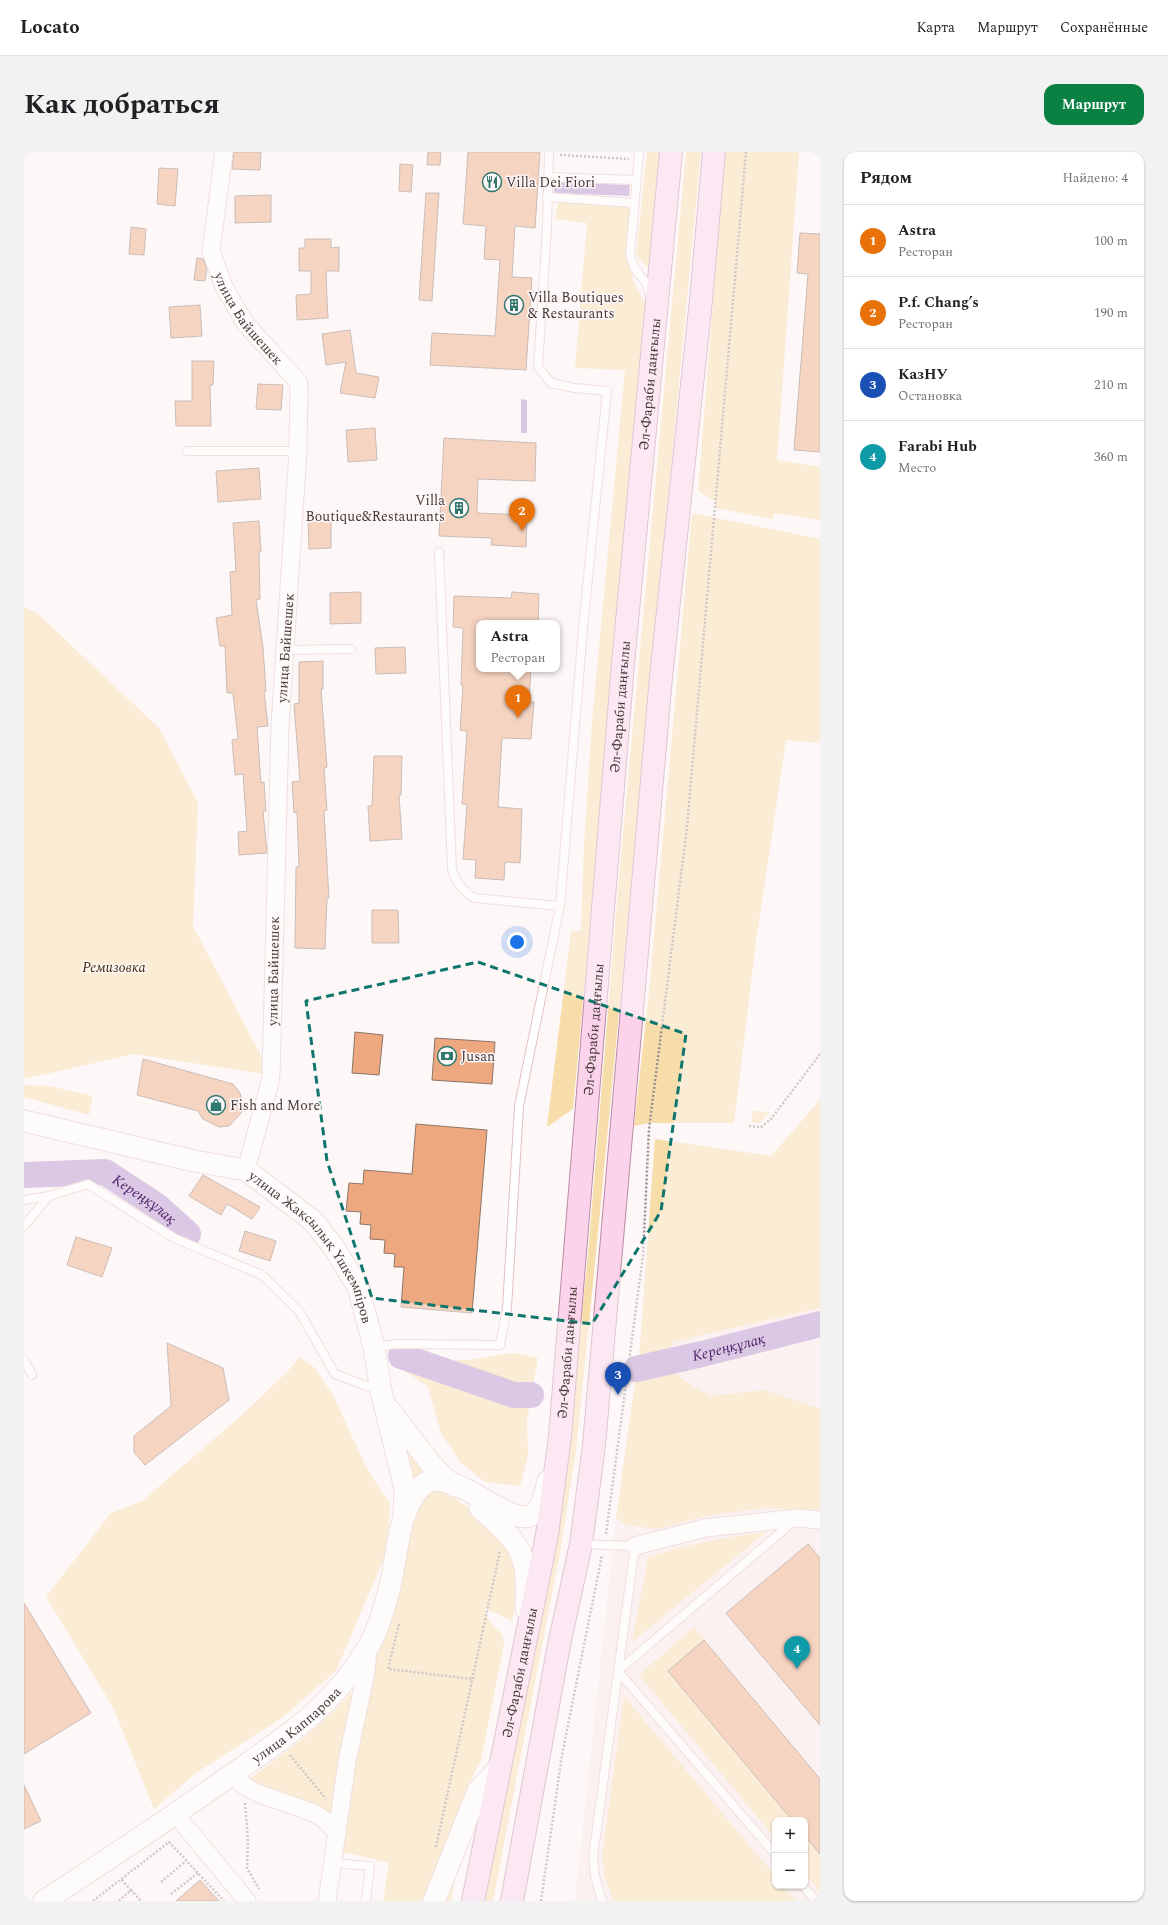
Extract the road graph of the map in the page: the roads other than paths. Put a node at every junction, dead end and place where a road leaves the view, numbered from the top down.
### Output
1 (224, 152) edge
2 (639, 152) edge
3 (672, 152) edge
4 (714, 152) edge
5 (549, 153) edge
6 (548, 177) junction
7 (635, 180) junction
8 (547, 197) junction
9 (634, 203) junction
10 (655, 312) junction
11 (298, 450) junction
12 (187, 451) dead end
13 (439, 552) dead end
14 (351, 649) dead end
15 (285, 650) junction
16 (560, 906) junction
17 (24, 1121) edge
18 (246, 1170) junction
19 (49, 1196) junction
20 (24, 1200) edge
21 (24, 1226) edge
22 (374, 1347) junction
23 (24, 1360) edge
24 (32, 1375) dead end
25 (382, 1398) junction
26 (560, 1436) junction
27 (433, 1467) junction
28 (449, 1482) junction
29 (421, 1486) junction
30 (404, 1518) junction
31 (798, 1518) junction
32 (820, 1520) edge
33 (581, 1544) junction
34 (635, 1546) junction
35 (368, 1647) junction
36 (523, 1652) junction
37 (618, 1671) junction
38 (500, 1767) junction
39 (238, 1780) junction
40 (176, 1815) junction
41 (338, 1825) junction
42 (523, 1842) junction
43 (774, 1853) edge
44 (333, 1863) junction
45 (806, 1889) edge
46 (254, 1897) edge
47 (44, 1901) edge
48 (328, 1901) edge
49 (366, 1901) edge
50 (434, 1901) edge
51 (473, 1901) edge
52 (512, 1901) edge
53 (518, 1901) edge
54 (602, 1901) edge
55 (816, 1901) edge

1 - 11 street, улица Байшешек
2 - 7 lane
3 - 10 main road, Әл-Фараби даңғылы
4 - 33 main road
5 - 6 lane
6 - 7 lane
6 - 8 lane
7 - 9 lane
8 - 9 lane
8 - 16 lane
9 - 10 lane
10 - 26 main road, Әл-Фараби даңғылы
11 - 12 lane
11 - 15 street, улица Байшешек
13 - 16 lane
14 - 15 lane
15 - 18 street, улица Байшешек
16 - 22 lane
17 - 18 street, улица Жақсылық Үшкемпіров
18 - 22 street, улица Жақсылық Үшкемпіров
19 - 20 lane
19 - 21 lane
19 - 25 lane
22 - 25 street, улица Жақсылық Үшкемпіров
23 - 24 lane
25 - 27 street
25 - 30 street, улица Жақсылық Үшкемпіров
26 - 28 street
26 - 36 main road, Әл-Фараби даңғылы
27 - 28 street
27 - 29 street, улица Каппарова
28 - 29 street
28 - 36 street
29 - 30 street, улица Каппарова
30 - 35 street, улица Каппарова
31 - 32 street
31 - 34 street
31 - 37 lane
33 - 34 lane
33 - 42 main road
34 - 37 lane
35 - 39 street, улица Каппарова
35 - 41 street
36 - 38 main road, Әл-Фараби даңғылы
37 - 43 lane
37 - 54 lane
38 - 50 street
38 - 51 main road, Әл-Фараби даңғылы
39 - 40 street, улица Каппарова
39 - 41 street
40 - 46 street
40 - 47 street, улица Каппарова
41 - 44 street
42 - 52 main road
42 - 53 street
44 - 48 street
44 - 49 lane
45 - 55 lane

